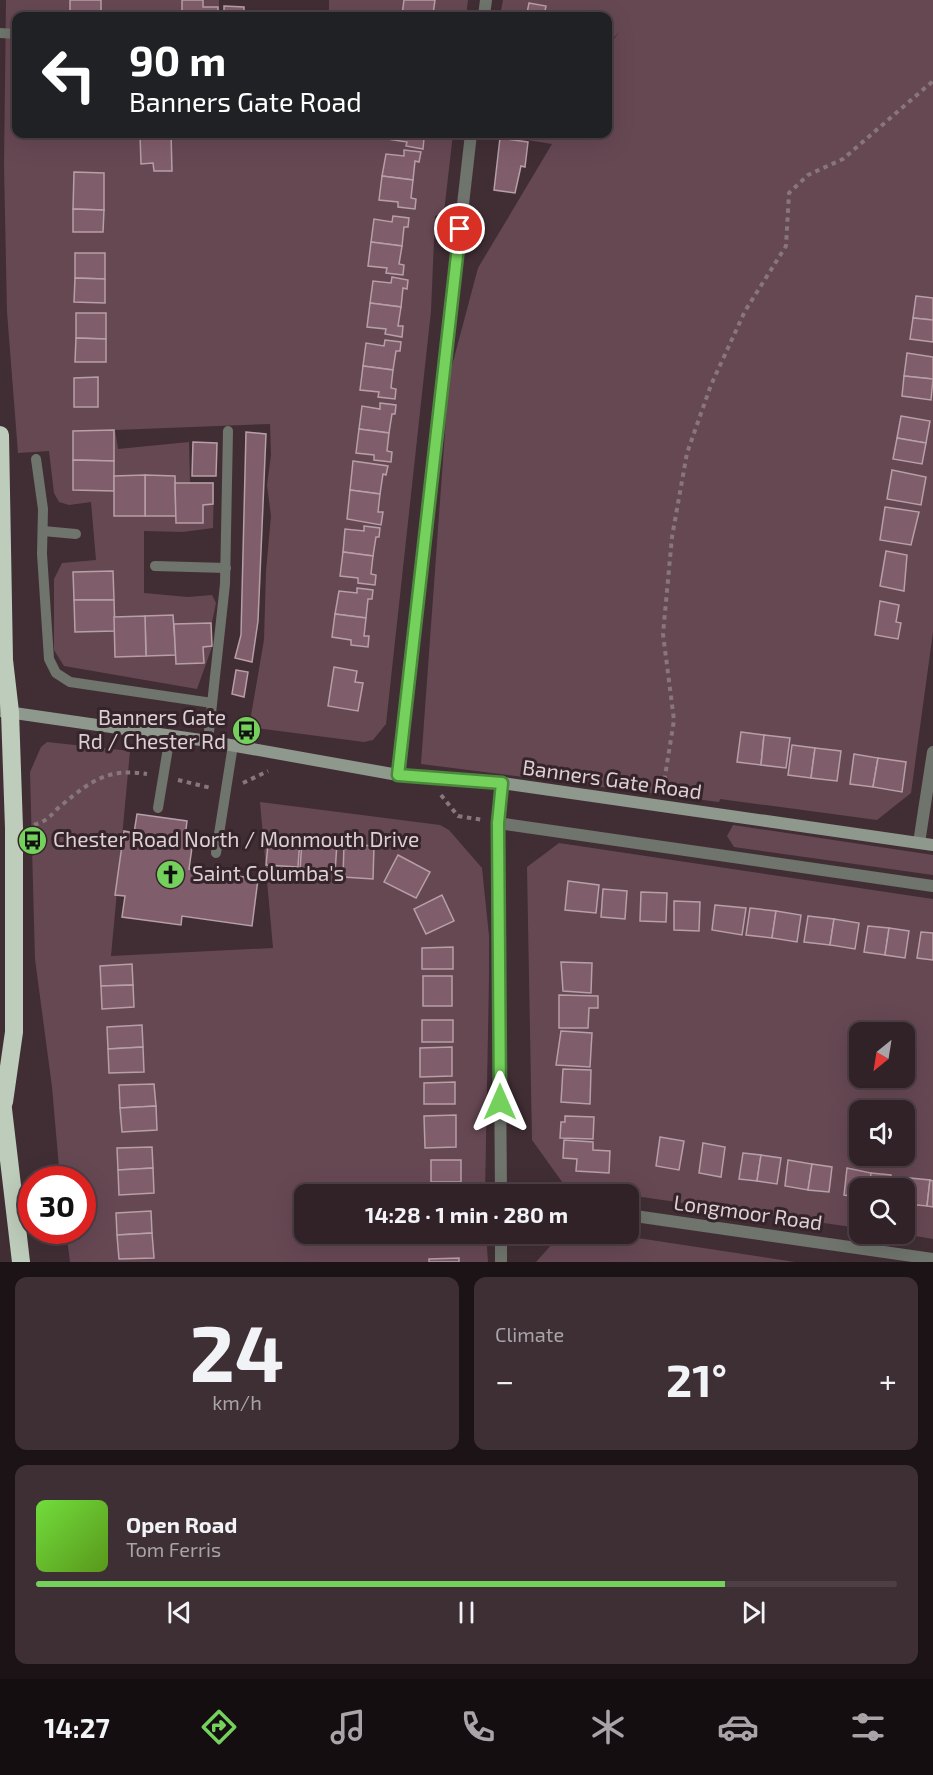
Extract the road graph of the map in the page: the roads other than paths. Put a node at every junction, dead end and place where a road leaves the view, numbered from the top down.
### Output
1 (471, 138) edge
2 (228, 431) dead end
3 (0, 435) edge
4 (36, 459) dead end
5 (43, 531) junction
6 (76, 534) dead end
7 (155, 566) dead end
8 (226, 568) junction
9 (212, 703) junction
10 (5, 712) edge
11 (170, 736) junction
12 (208, 741) junction
13 (233, 745) junction
14 (933, 752) edge
15 (398, 775) junction
16 (502, 783) junction
17 (158, 808) dead end
18 (498, 823) junction
19 (919, 843) junction
20 (933, 845) edge
21 (216, 853) dead end
22 (933, 886) edge
23 (2, 1095) edge
24 (501, 1184) edge
25 (639, 1217) edge
26 (501, 1244) edge
27 (933, 1259) edge
28 (21, 1262) edge
29 (501, 1262) edge

1 - 15 street
2 - 8 lane
3 - 10 highway
4 - 5 lane
5 - 6 lane
5 - 9 lane
7 - 8 lane
8 - 9 lane
9 - 12 lane
10 - 11 street, Banners Gate Road
10 - 23 highway
11 - 12 street, Banners Gate Road
11 - 17 lane
12 - 13 street, Banners Gate Road
13 - 15 street, Banners Gate Road
13 - 21 lane
14 - 19 street
15 - 16 street, Banners Gate Road
16 - 18 street
16 - 19 street, Banners Gate Road
18 - 22 street
18 - 24 street
19 - 20 street, Banners Gate Road
23 - 28 highway
25 - 27 street, Longmoor Road
26 - 29 street

